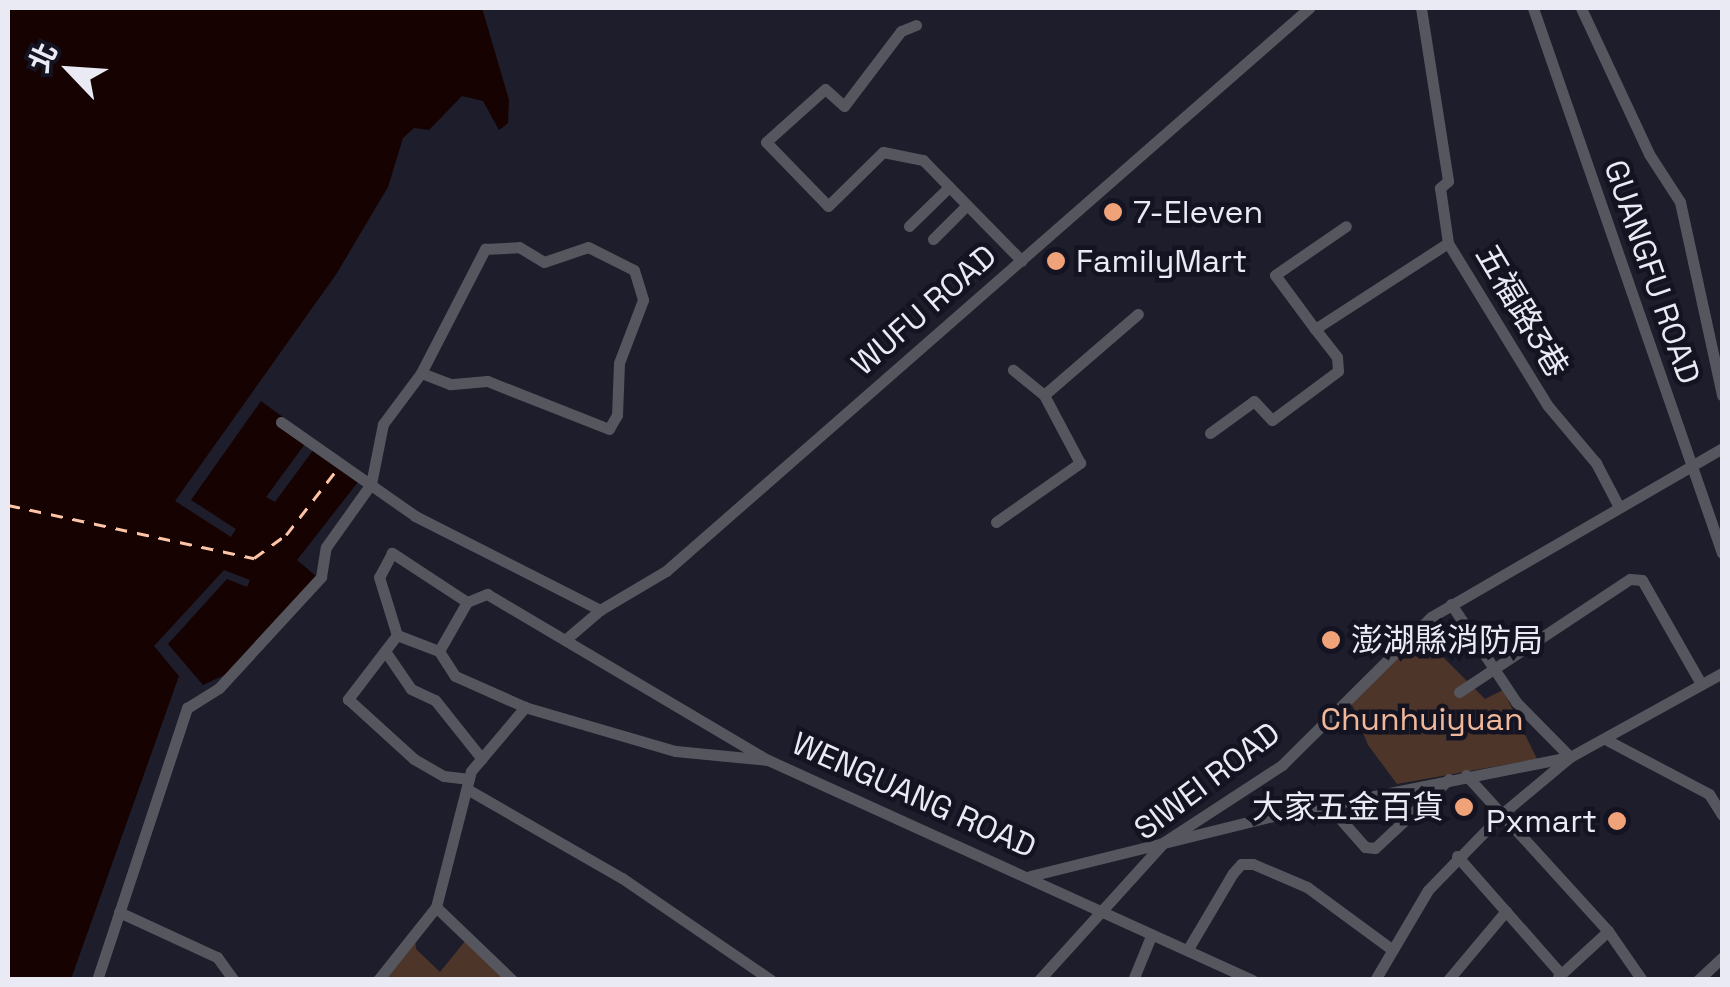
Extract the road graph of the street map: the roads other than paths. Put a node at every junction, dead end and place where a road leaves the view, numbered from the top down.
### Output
1 (1309, 8) edge
2 (1421, 8) edge
3 (1532, 8) edge
4 (1581, 8) edge
5 (916, 24) dead end
6 (949, 187) junction
7 (967, 205) junction
8 (909, 226) dead end
9 (1346, 226) dead end
10 (933, 239) dead end
11 (1448, 243) junction
12 (1022, 260) junction
13 (1138, 314) dead end
14 (1315, 330) junction
15 (1013, 370) dead end
16 (421, 373) junction
17 (1722, 394) edge
18 (1044, 395) junction
19 (281, 422) dead end
20 (1210, 432) dead end
21 (1722, 448) edge
22 (1688, 466) junction
23 (371, 484) junction
24 (1619, 506) junction
25 (996, 522) dead end
26 (1722, 552) edge
27 (467, 602) junction
28 (1451, 604) junction
29 (600, 610) junction
30 (397, 635) junction
31 (566, 640) junction
32 (385, 651) junction
33 (440, 651) junction
34 (1491, 667) junction
35 (1722, 673) edge
36 (1700, 684) junction
37 (1459, 692) dead end
38 (525, 707) junction
39 (1605, 740) junction
40 (1570, 758) junction
41 (482, 759) junction
42 (768, 760) junction
43 (1466, 776) junction
44 (1449, 779) junction
45 (468, 784) junction
46 (1328, 805) junction
47 (1503, 813) junction
48 (1722, 815) edge
49 (1164, 842) junction
50 (1457, 856) junction
51 (1030, 876) junction
52 (436, 907) junction
53 (1096, 910) junction
54 (1506, 911) junction
55 (119, 912) junction
56 (1608, 931) junction
57 (1151, 936) junction
58 (1390, 948) junction
59 (1188, 949) junction
60 (1722, 958) edge
61 (1558, 977) edge
62 (97, 980) edge
63 (234, 980) edge
64 (378, 980) edge
65 (512, 980) edge
66 (771, 980) edge
67 (1039, 980) edge
68 (1133, 980) edge
69 (1252, 980) edge
70 (1375, 980) edge
71 (1448, 980) edge
72 (1642, 980) edge
73 (1698, 980) edge

1 - 12 street, WUFU ROAD
2 - 11 street, 五福路3巷
3 - 22 street, GUANGFU ROAD
4 - 17 street
5 - 6 street
6 - 7 street
6 - 8 street
7 - 10 street
7 - 12 street
9 - 14 street
11 - 14 street
11 - 24 street, 五福路3巷
12 - 29 street, WUFU ROAD
13 - 18 street
14 - 20 street
15 - 18 street
16 - 16 street
16 - 23 street
18 - 25 street
19 - 23 street
21 - 22 street, SIWEI ROAD
22 - 24 street, SIWEI ROAD
22 - 26 street, GUANGFU ROAD
23 - 29 street
23 - 55 street
24 - 28 street, SIWEI ROAD
27 - 30 street
27 - 31 street, WENGUANG ROAD
27 - 33 street
28 - 34 street
28 - 49 street, SIWEI ROAD
29 - 31 street, WUFU ROAD
30 - 32 street
30 - 33 street
31 - 42 street, WENGUANG ROAD
32 - 41 street
32 - 45 street
33 - 38 street
34 - 36 street
34 - 37 street
34 - 40 street
35 - 36 street
36 - 39 street
38 - 41 street
38 - 42 street
39 - 40 street
39 - 48 street
40 - 43 street
40 - 47 street
41 - 45 street
42 - 51 street, WENGUANG ROAD
43 - 44 street
43 - 47 street
44 - 46 street
44 - 46 street
45 - 52 street
45 - 66 street
46 - 49 street
47 - 50 street
47 - 56 street
49 - 51 street
49 - 53 street, SIWEI ROAD
50 - 54 street
50 - 58 street
51 - 53 street, WENGUANG ROAD
52 - 64 street
52 - 65 street
53 - 57 street, WENGUANG ROAD
53 - 67 street, SIWEI ROAD
54 - 61 street
54 - 71 street
55 - 62 street
55 - 63 street
56 - 61 street
56 - 72 street
57 - 59 street, WENGUANG ROAD
57 - 68 street
58 - 59 street
58 - 70 street
59 - 69 street, WENGUANG ROAD
60 - 73 street

